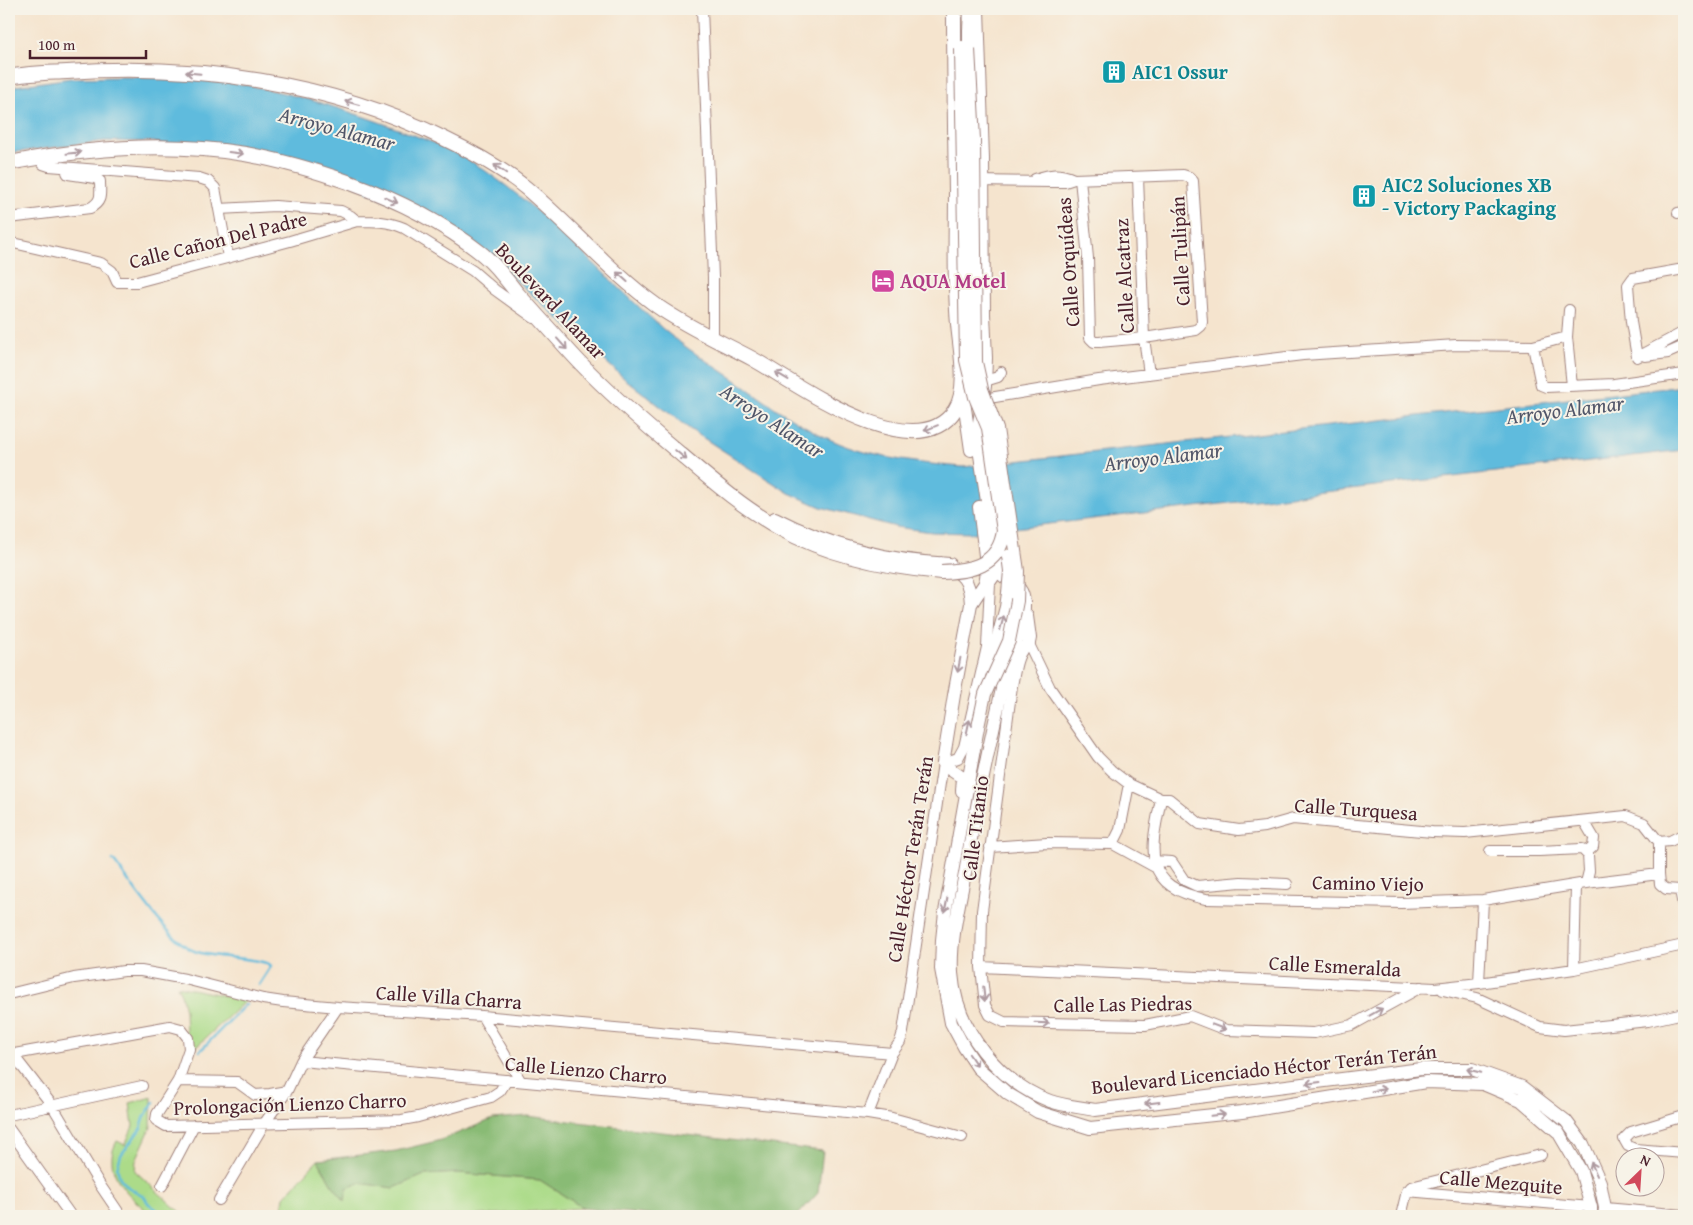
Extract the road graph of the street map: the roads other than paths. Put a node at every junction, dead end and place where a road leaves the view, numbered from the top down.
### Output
1 (702, 9) edge
2 (954, 9) edge
3 (962, 9) edge
4 (970, 9) edge
5 (978, 9) edge
6 (966, 49) junction
7 (9, 77) edge
8 (42, 157) junction
9 (9, 163) edge
10 (64, 168) junction
11 (1138, 177) junction
12 (1077, 179) junction
13 (956, 181) junction
14 (984, 181) junction
15 (219, 209) junction
16 (9, 218) edge
17 (357, 222) junction
18 (9, 242) edge
19 (228, 258) junction
20 (1684, 269) edge
21 (1569, 310) dead end
22 (547, 327) junction
23 (1684, 332) edge
24 (1567, 337) junction
25 (713, 338) junction
26 (1144, 338) junction
27 (1534, 346) junction
28 (1684, 346) edge
29 (1637, 357) junction
30 (1001, 372) dead end
31 (1149, 374) junction
32 (1684, 374) edge
33 (985, 383) junction
34 (1572, 386) junction
35 (963, 394) junction
36 (1000, 396) junction
37 (983, 399) junction
38 (976, 454) junction
39 (1004, 531) junction
40 (989, 545) junction
41 (941, 568) junction
42 (999, 570) junction
43 (985, 579) junction
44 (971, 604) junction
45 (1022, 627) junction
46 (1029, 643) junction
47 (992, 676) junction
48 (999, 704) junction
49 (943, 763) junction
50 (1129, 784) junction
51 (1161, 799) junction
52 (1584, 821) junction
53 (1684, 834) edge
54 (959, 840) junction
55 (1659, 842) junction
56 (1113, 844) junction
57 (990, 847) junction
58 (1490, 851) dead end
59 (1586, 852) junction
60 (1155, 864) junction
61 (1659, 874) junction
62 (1287, 884) dead end
63 (1581, 884) junction
64 (1682, 890) edge
65 (1483, 900) junction
66 (1684, 911) edge
67 (1684, 945) edge
68 (981, 967) junction
69 (1574, 969) junction
70 (1479, 983) junction
71 (1421, 987) junction
72 (1435, 988) junction
73 (9, 994) edge
74 (338, 1007) junction
75 (1684, 1013) edge
76 (482, 1016) junction
77 (994, 1018) joint
78 (10, 1053) edge
79 (892, 1053) junction
80 (301, 1061) junction
81 (507, 1080) junction
82 (520, 1080) junction
83 (178, 1081) junction
84 (142, 1086) dead end
85 (287, 1091) junction
86 (52, 1105) junction
87 (868, 1114) junction
88 (9, 1115) edge
89 (1684, 1116) edge
90 (264, 1124) junction
91 (194, 1125) junction
92 (9, 1129) edge
93 (962, 1137) dead end
94 (1684, 1153) edge
95 (1541, 1155) dead end
96 (162, 1186) dead end
97 (1407, 1191) junction
98 (219, 1200) dead end
99 (1591, 1212) edge
100 (1604, 1212) edge
101 (1684, 1215) edge
102 (71, 1216) edge
103 (121, 1216) edge
104 (1401, 1216) edge

1 - 25 street
2 - 13 highway
3 - 6 highway, Boulevard Licenciado Héctor Terán Terán
4 - 6 main road, Boulevard Licenciado Héctor Terán Terán
5 - 14 main road
6 - 39 highway, Boulevard Licenciado Héctor Terán Terán, bridge
6 - 47 main road, Boulevard Licenciado Héctor Terán Terán, bridge
25 -> 7 highway
8 - 9 highway, Boulevard Alamar
8 - 10 street
8 -> 22 highway, Boulevard Alamar
10 - 15 street
10 - 16 street
11 - 12 street
11 - 26 street, Calle Alcatraz
11 - 26 street, Calle Tulipán
12 - 14 street
12 - 26 street, Calle Orquídeas
13 - 14 street
13 - 35 highway
14 - 33 main road
15 - 17 street, Calle Cañon Del Padre
15 - 19 street
17 - 19 street, Calle Cañon Del Padre
17 - 22 street, Calle Cañon Del Padre
18 - 19 street, Calle Cañon Del Padre
20 - 29 street
21 - 24 street
22 -> 41 highway, Boulevard Alamar
23 - 29 street
24 - 27 street
24 - 34 street
35 -> 25 highway
26 - 31 street, Calle Alcatraz
27 - 31 street
27 - 34 street
28 - 29 street
30 - 33 street
31 - 36 street
32 - 34 street
33 - 36 street
33 - 37 main road
35 - 38 main road
36 - 37 street
37 - 38 main road
38 - 40 main road
39 - 41 highway, Boulevard Alamar, bridge
47 -> 39 main road, Boulevard Licenciado Héctor Terán Terán, bridge
40 - 41 main road
40 - 42 main road
40 - 43 main road
41 - 44 main road, Calle Héctor Terán Terán
42 - 43 main road
42 - 45 main road, Boulevard Licenciado Héctor Terán Terán
42 - 46 main road
49 -> 42 street
43 - 44 main road, Calle Héctor Terán Terán
44 -> 49 main road, Calle Héctor Terán Terán
45 - 46 street, Calle Turquesa
45 - 48 main road, Boulevard Licenciado Héctor Terán Terán
46 - 50 street, Calle Turquesa
46 - 57 street, Calle Titanio
47 - 48 main road, Boulevard Licenciado Héctor Terán Terán
47 - 54 main road, Boulevard Licenciado Héctor Terán Terán, bridge
100 -> 48 main road, Boulevard Licenciado Héctor Terán Terán
49 - 54 main road
49 - 79 street, Calle Héctor Terán Terán
50 - 51 street, Calle Turquesa
50 - 56 street
51 - 52 street, Calle Turquesa
51 - 60 street
52 - 55 street, Calle Turquesa
52 - 59 street
53 - 55 street
54 -> 99 main road, Boulevard Licenciado Héctor Terán Terán
55 - 61 street
56 - 57 street
56 - 60 street
57 - 68 street, Calle Titanio
58 - 59 street
59 - 63 street
60 - 62 street
60 - 65 street, Camino Viejo
61 - 63 street, Camino Viejo
61 - 64 street
63 - 65 street, Camino Viejo
63 - 69 street
64 - 66 street
65 - 70 street
67 - 69 street, Calle Esmeralda
68 - 71 street, Calle Esmeralda
68 -> 77 street, Calle Titanio
69 - 70 street, Calle Esmeralda
70 - 72 street, Calle Esmeralda
71 - 72 street, Calle Esmeralda
77 -> 71 street, Calle Las Piedras
72 - 75 street
73 - 74 street, Calle Villa Charra
74 - 76 street, Calle Villa Charra
74 - 80 street
76 - 79 street, Calle Villa Charra
76 - 82 street
78 - 83 street
78 - 86 street
79 - 87 street, Calle Héctor Terán Terán
80 - 81 street, Calle Lienzo Charro
80 - 85 street
81 - 82 street, Calle Lienzo Charro
81 - 90 street, Prolongación Lienzo Charro
82 - 87 street, Calle Lienzo Charro
83 - 85 street
83 - 91 street, Prolongación Lienzo Charro
84 - 86 street
85 - 90 street
86 - 88 street
86 - 103 street
87 - 93 street, Calle Lienzo Charro
89 - 94 street
90 - 91 street, Prolongación Lienzo Charro
90 - 98 street
91 - 96 street
92 - 102 street
95 - 97 street
97 - 99 street, Calle Mezquite
97 - 104 street
100 - 101 street

